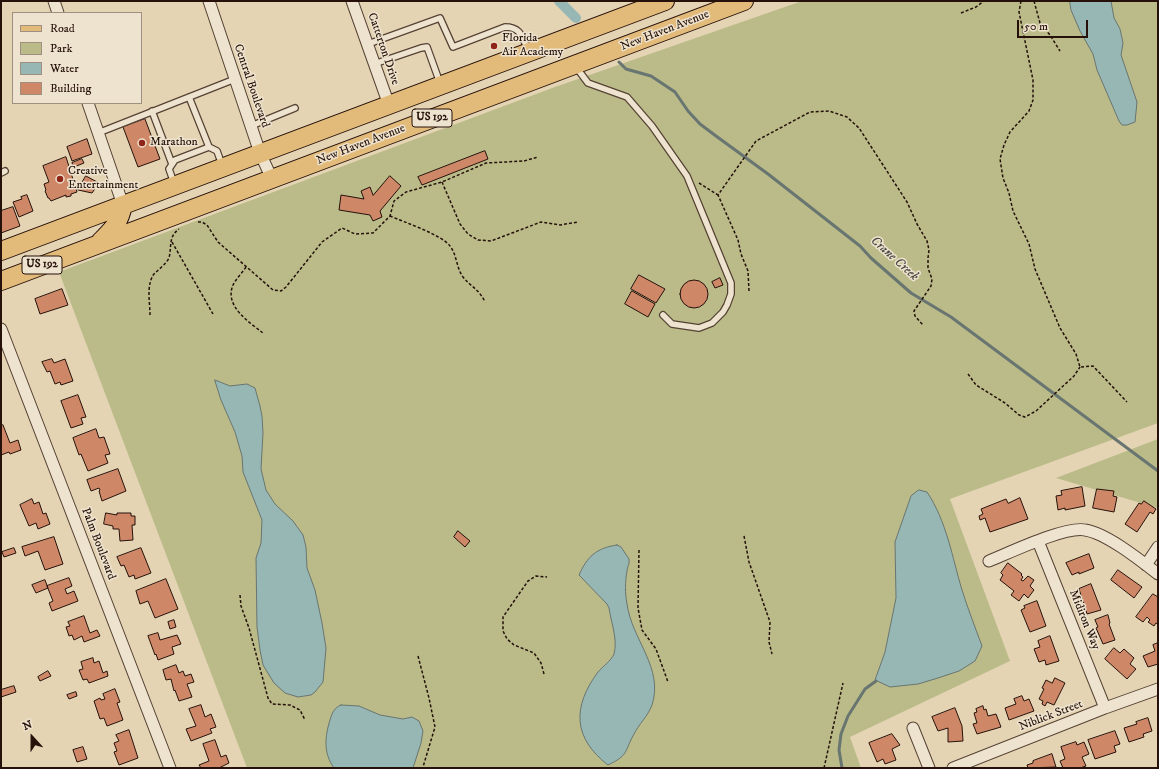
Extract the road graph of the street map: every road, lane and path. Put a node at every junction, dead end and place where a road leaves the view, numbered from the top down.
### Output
1 (54, 1) edge
2 (209, 1) edge
3 (352, 1) edge
4 (744, 1) edge
5 (984, 1) edge
6 (1021, 1) edge
7 (1034, 1) edge
8 (658, 2) edge
9 (58, 12) edge
10 (961, 13) dead end
11 (368, 44) junction
12 (1060, 51) dead end
13 (529, 52) junction
14 (374, 64) junction
15 (575, 65) junction
16 (545, 76) junction
17 (235, 79) junction
18 (441, 85) junction
19 (189, 97) junction
20 (88, 104) edge
21 (388, 105) junction
22 (295, 108) dead end
23 (152, 112) junction
24 (251, 126) junction
25 (98, 133) junction
26 (209, 147) junction
27 (350, 149) junction
28 (260, 153) junction
29 (538, 157) dead end
30 (172, 164) junction
31 (223, 167) junction
32 (687, 176) junction
33 (272, 179) junction
34 (442, 182) junction
35 (175, 185) junction
36 (718, 195) junction
37 (123, 205) junction
38 (390, 216) junction
39 (578, 222) dead end
40 (196, 223) dead end
41 (184, 228) dead end
42 (172, 242) junction
43 (98, 244) junction
44 (4, 252) edge
45 (246, 267) junction
46 (1, 280) edge
47 (749, 291) dead end
48 (485, 302) dead end
49 (213, 314) dead end
50 (150, 315) dead end
51 (662, 315) dead end
52 (923, 325) dead end
53 (1, 329) edge
54 (263, 333) dead end
55 (1080, 367) junction
56 (968, 374) dead end
57 (1127, 402) dead end
58 (744, 536) dead end
59 (1038, 541) junction
60 (1158, 547) edge
61 (639, 550) dead end
62 (989, 561) dead end
63 (1146, 565) junction
64 (1158, 574) edge
65 (547, 577) dead end
66 (240, 595) dead end
67 (772, 654) dead end
68 (418, 656) dead end
69 (544, 674) dead end
70 (668, 682) dead end
71 (843, 683) dead end
72 (1158, 689) edge
73 (1105, 708) junction
74 (305, 720) dead end
75 (913, 728) dead end
76 (423, 767) edge
77 (170, 768) edge
78 (824, 768) edge
79 (929, 768) edge
80 (953, 768) edge

1 - 9 street
2 - 17 street, Central Boulevard
3 - 11 street, Catterton Drive
4 - 15 main road, New Haven Avenue / US 192
5 - 10 path
6 - 55 path
7 - 12 path
8 - 13 main road, US 192
8 - 16 main road
11 - 13 lane
11 - 14 street, Catterton Drive
13 - 18 main road, US 192
14 - 18 lane
14 - 21 street, Catterton Drive
15 - 16 main road, New Haven Avenue / US 192
15 - 32 lane
16 - 27 main road, New Haven Avenue / US 192
17 - 19 lane
17 - 24 street, Central Boulevard
18 - 21 main road, US 192
19 - 23 lane
19 - 26 lane
20 - 25 street
21 - 27 main road
21 - 28 main road, US 192
22 - 24 lane
23 - 25 lane
23 - 30 lane
24 - 28 street, Central Boulevard
25 - 37 street
26 - 30 lane
26 - 31 lane
27 - 33 main road, New Haven Avenue / US 192
28 - 31 main road, US 192
28 - 33 street, Central Boulevard
29 - 34 path
30 - 35 lane
31 - 35 main road, US 192
32 - 36 path
32 - 51 lane
33 - 43 main road, New Haven Avenue / US 192
34 - 38 path
34 - 39 path
35 - 37 main road, US 192
36 - 47 path
36 - 52 path
37 - 43 main road
37 - 44 main road, US 192
38 - 45 path
38 - 48 path
40 - 45 path
41 - 42 path
42 - 49 path
42 - 50 path
43 - 46 main road, New Haven Avenue / US 192
45 - 54 path
53 - 77 street, Palm Boulevard
55 - 56 path
55 - 57 path
58 - 67 path
59 - 62 street
59 - 63 street
59 - 73 street, Midiron Way
60 - 63 street
61 - 70 path
63 - 64 street
65 - 69 path
66 - 74 path
68 - 76 path
71 - 78 path
72 - 73 street, Niblick Street
73 - 80 street, Niblick Street
75 - 79 street

